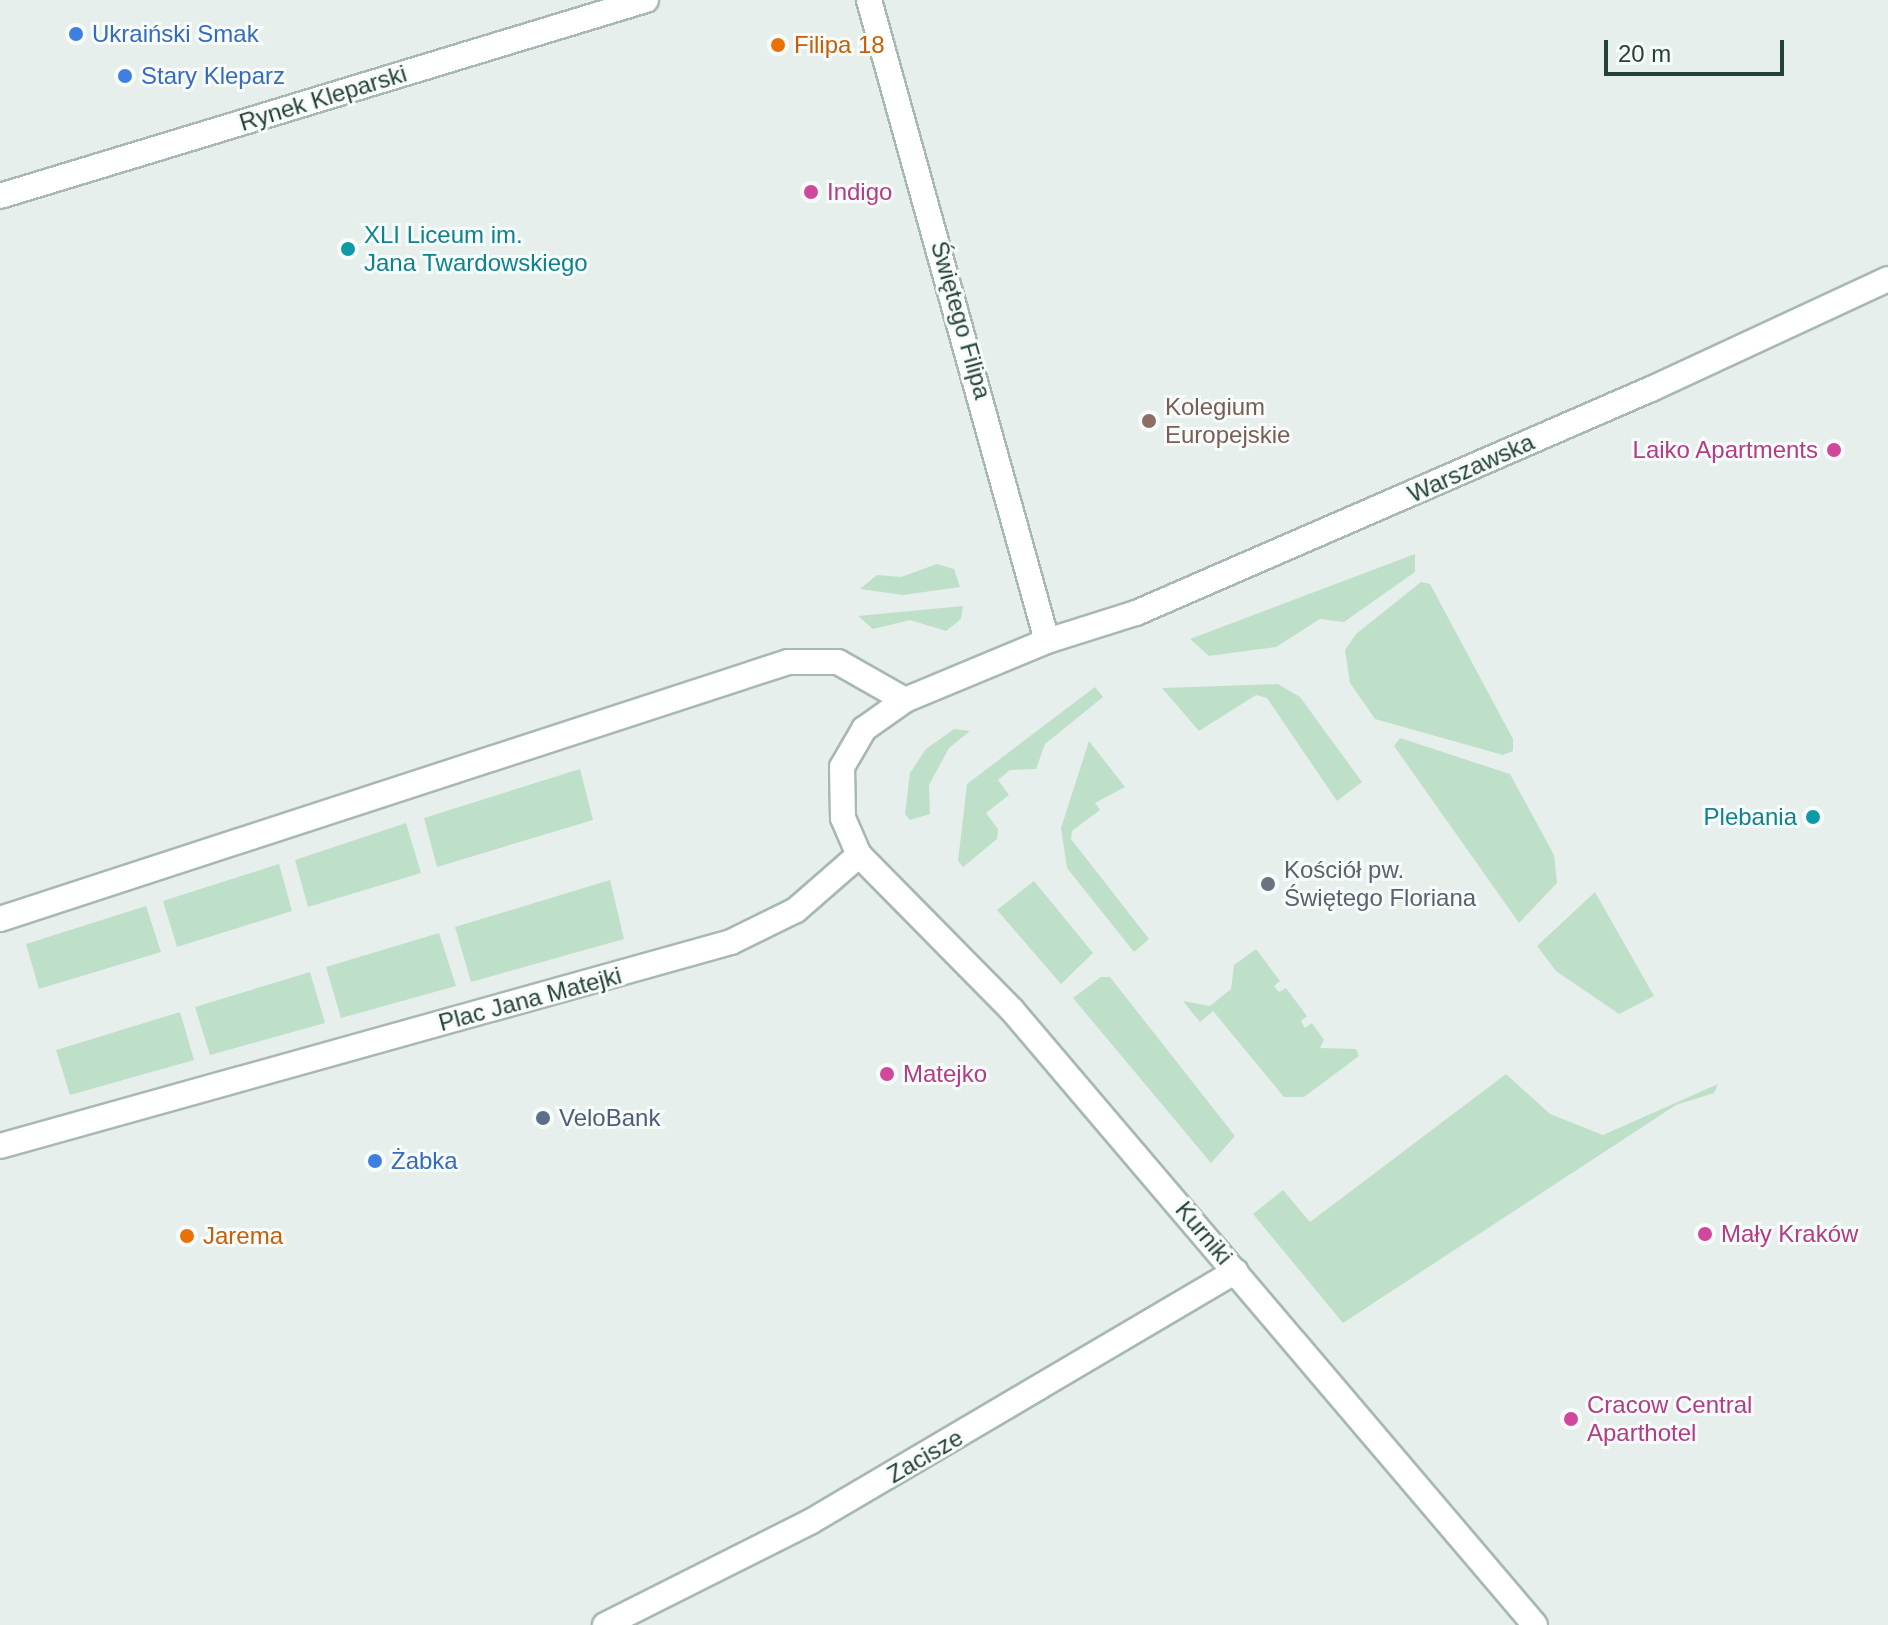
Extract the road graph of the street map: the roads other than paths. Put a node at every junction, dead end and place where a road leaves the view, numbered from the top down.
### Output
1 (646, 0) edge
2 (869, 0) edge
3 (0, 196) edge
4 (1888, 279) edge
5 (1047, 641) junction
6 (905, 700) junction
7 (859, 855) junction
8 (0, 919) edge
9 (0, 1146) edge
10 (1236, 1271) junction
11 (605, 1625) edge
12 (1535, 1625) edge

1 - 3 street, Rynek Kleparski
2 - 5 street, Świętego Filipa
4 - 5 street, Warszawska
5 - 6 street
6 - 7 street
6 - 8 street
7 - 9 street, Plac Jana Matejki
7 - 10 street, Kurniki
10 - 11 street, Zacisze
10 - 12 street, Kurniki

